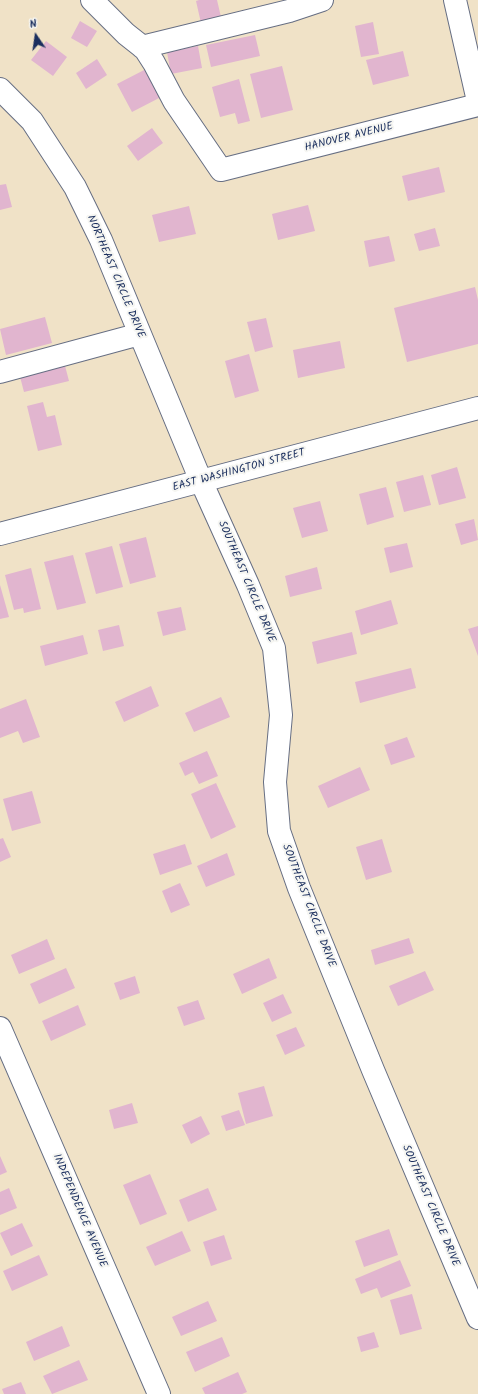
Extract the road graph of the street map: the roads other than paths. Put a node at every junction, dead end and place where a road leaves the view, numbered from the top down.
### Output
1 (92, 0) edge
2 (322, 0) edge
3 (455, 0) edge
4 (142, 47) junction
5 (0, 89) edge
6 (478, 101) edge
7 (478, 105) edge
8 (140, 334) junction
9 (0, 372) edge
10 (478, 408) edge
11 (201, 481) junction
12 (0, 534) edge
13 (0, 1028) edge
14 (478, 1318) edge
15 (159, 1394) edge

1 - 4 street
2 - 4 street
3 - 6 street
4 - 7 street, HANOVER AVENUE
5 - 8 street, NORTHEAST CIRCLE DRIVE
8 - 9 street
8 - 11 street, NORTHEAST CIRCLE DRIVE
10 - 11 street, EAST WASHINGTON STREET
11 - 12 street, EAST WASHINGTON STREET
11 - 14 street, SOUTHEAST CIRCLE DRIVE
13 - 15 street, INDEPENDENCE AVENUE

